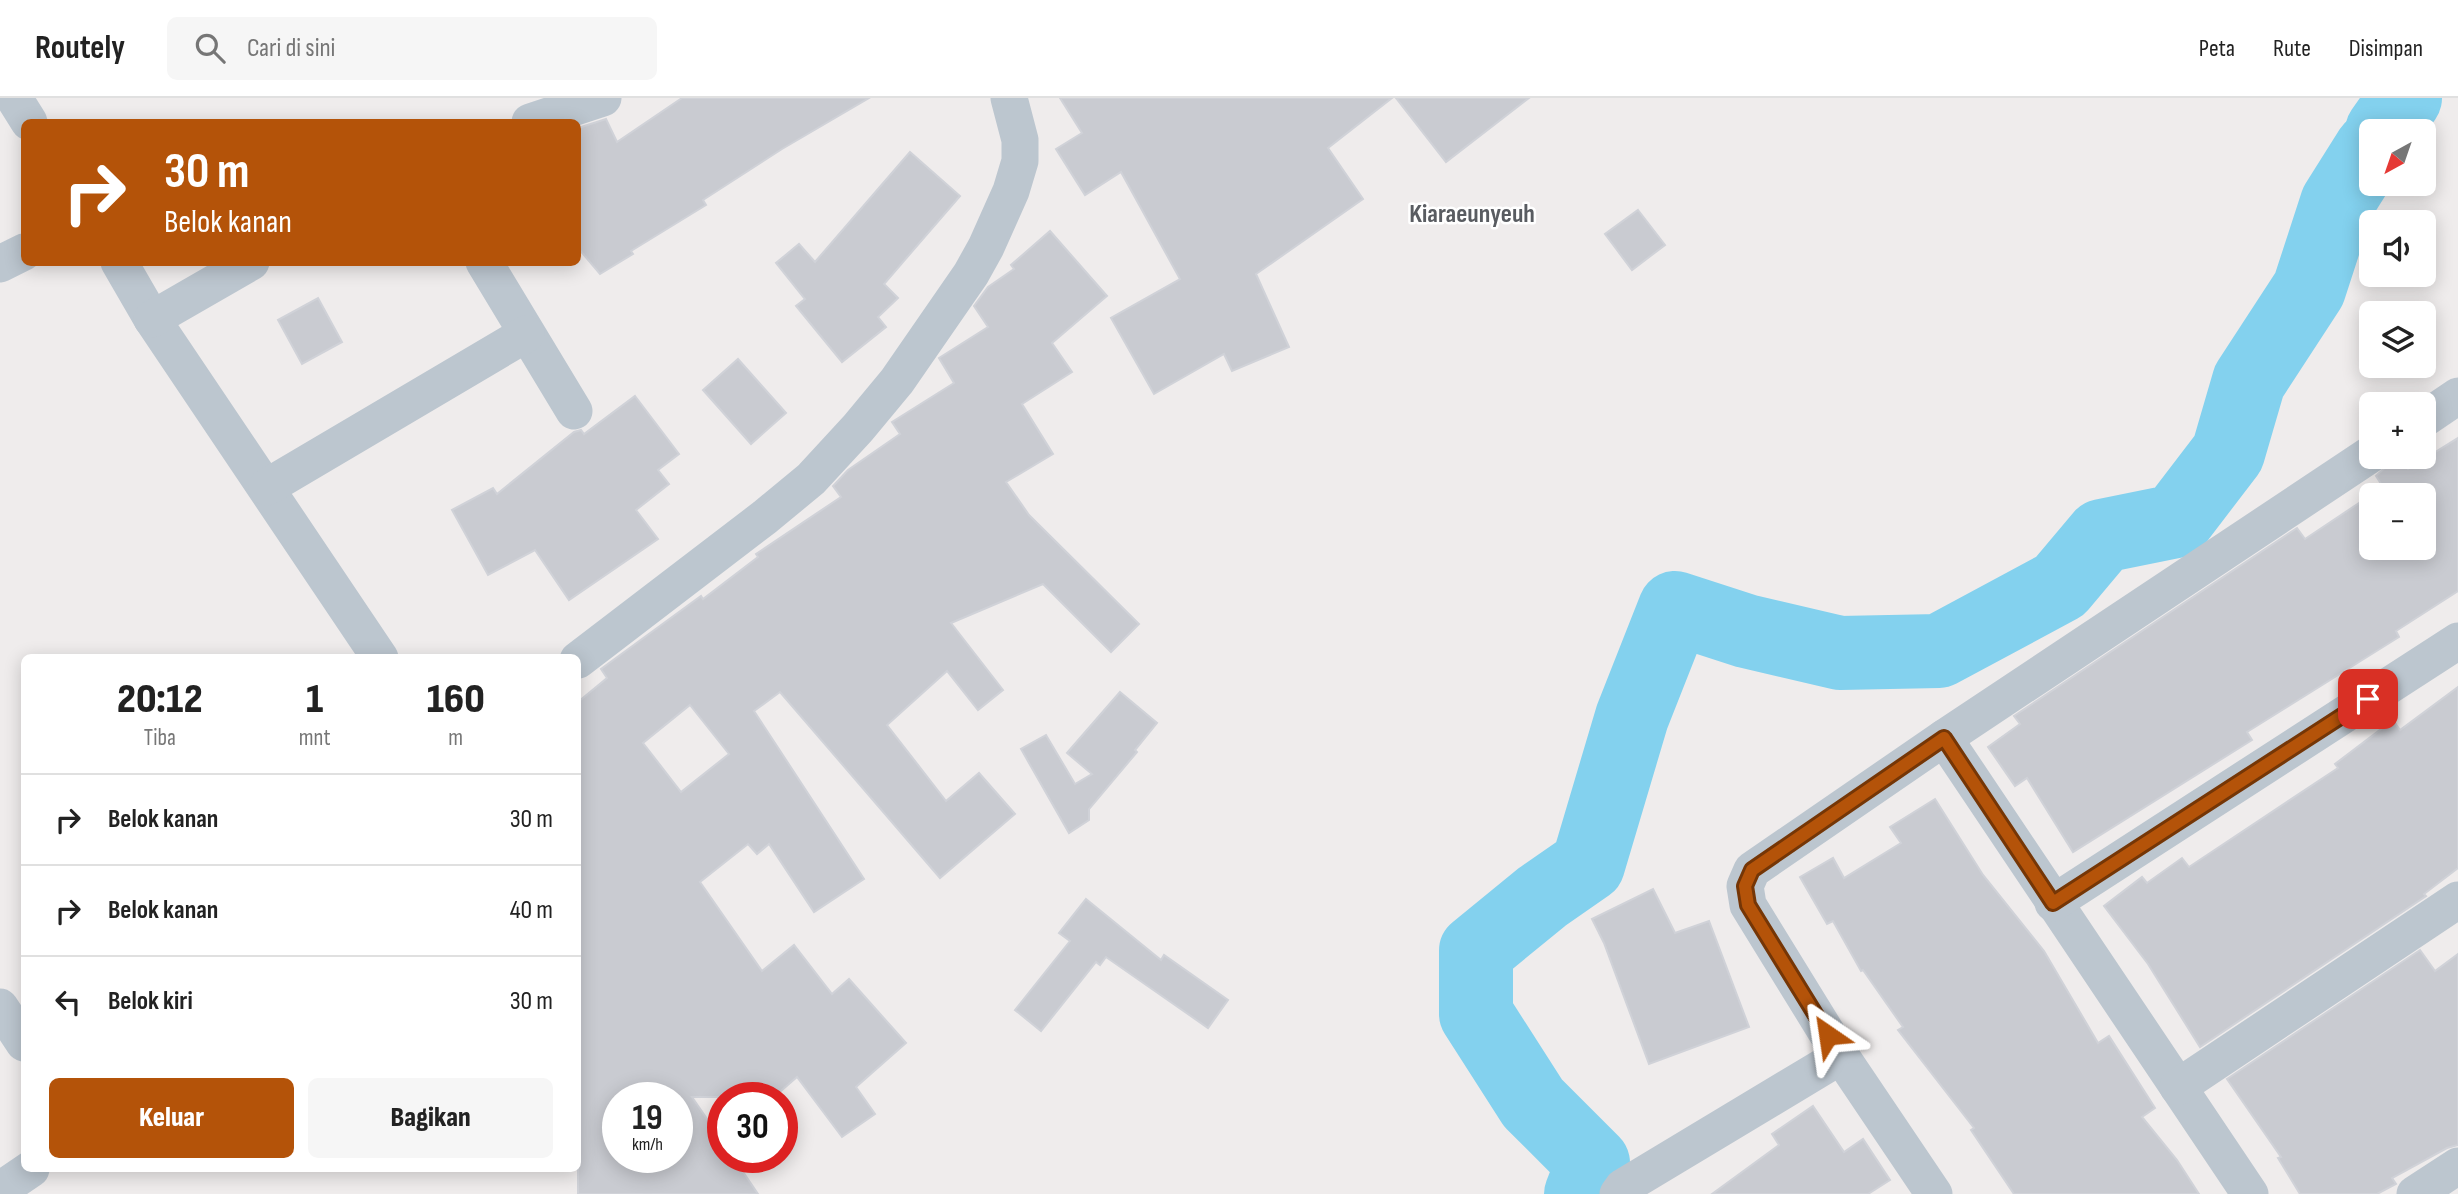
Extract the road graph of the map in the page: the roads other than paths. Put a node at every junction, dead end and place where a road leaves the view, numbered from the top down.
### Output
1 (14, 98) edge
2 (603, 98) edge
3 (1009, 98) edge
4 (27, 119) edge
5 (539, 119) edge
6 (21, 254) edge
7 (0, 264) edge
8 (244, 266) edge
9 (486, 266) edge
10 (125, 270) edge
11 (150, 316) junction
12 (527, 334) junction
13 (2458, 396) edge
14 (574, 411) dead end
15 (2436, 411) edge
16 (2359, 462) edge
17 (267, 487) junction
18 (2458, 640) edge
19 (377, 654) edge
20 (581, 658) edge
21 (1944, 738) junction
22 (2458, 900) edge
23 (2053, 903) junction
24 (0, 1007) edge
25 (21, 1038) edge
26 (1841, 1056) junction
27 (2178, 1087) junction
28 (2458, 1166) edge
29 (27, 1172) edge
30 (0, 1190) edge
31 (1618, 1194) edge
32 (1934, 1194) edge
33 (2250, 1194) edge
34 (2415, 1194) edge

1 - 4 street
2 - 5 street
3 - 20 street
6 - 7 street
8 - 11 street
9 - 12 street
10 - 11 street
11 - 17 street
12 - 14 street
12 - 17 street
13 - 15 street
16 - 21 street
17 - 19 street
18 - 23 street
21 - 23 street
21 - 26 street
22 - 27 street
23 - 27 street
24 - 25 street
26 - 31 street
26 - 32 street
27 - 33 street
28 - 34 street
29 - 30 street

